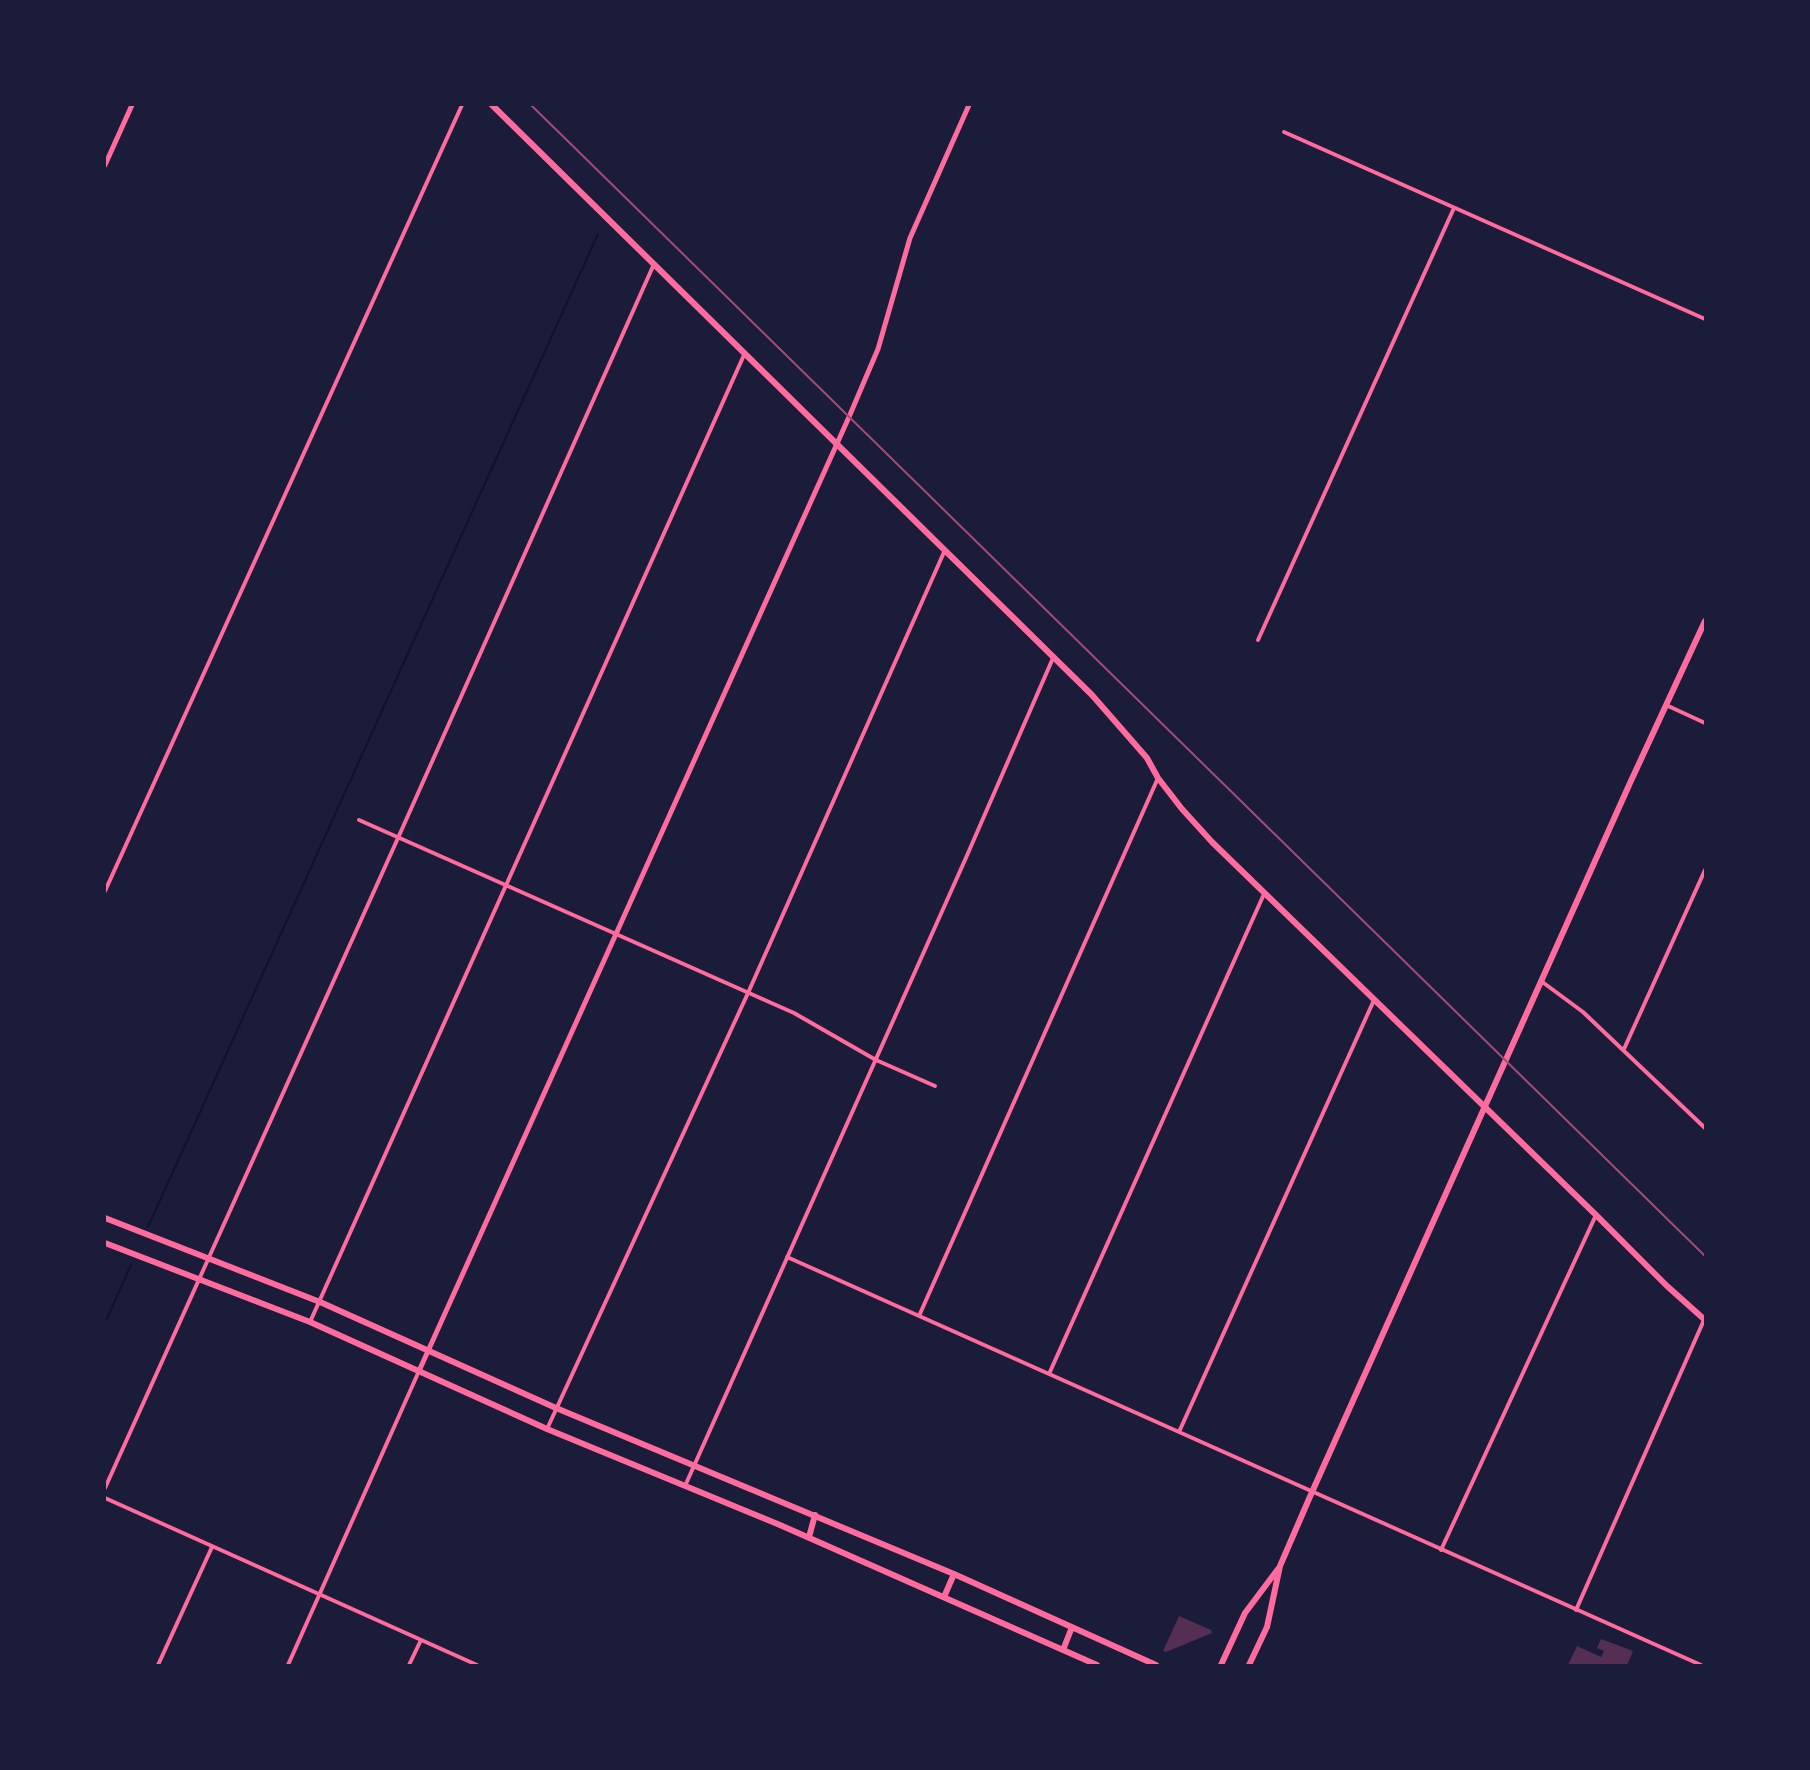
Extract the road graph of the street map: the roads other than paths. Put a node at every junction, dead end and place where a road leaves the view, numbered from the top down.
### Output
1 (132, 105) edge
2 (462, 105) edge
3 (492, 105) edge
4 (969, 105) edge
5 (1284, 132) dead end
6 (105, 165) edge
7 (1454, 208) junction
8 (654, 264) junction
9 (1705, 319) edge
10 (744, 355) junction
11 (836, 445) junction
12 (945, 549) junction
13 (1705, 621) edge
14 (1258, 640) dead end
15 (1053, 658) junction
16 (1665, 704) junction
17 (1705, 723) edge
18 (1158, 777) junction
19 (359, 820) dead end
20 (398, 838) junction
21 (1705, 870) edge
22 (506, 885) junction
23 (105, 891) edge
24 (1264, 894) junction
25 (616, 934) junction
26 (1541, 981) junction
27 (748, 993) junction
28 (1374, 1000) junction
29 (1624, 1049) junction
30 (876, 1060) junction
31 (935, 1086) dead end
32 (1485, 1108) junction
33 (1705, 1128) edge
34 (1596, 1215) junction
35 (105, 1218) edge
36 (105, 1243) edge
37 (787, 1257) junction
38 (208, 1259) junction
39 (199, 1279) junction
40 (320, 1302) junction
41 (919, 1316) junction
42 (1705, 1319) edge
43 (310, 1322) junction
44 (428, 1349) junction
45 (418, 1371) junction
46 (1049, 1374) junction
47 (556, 1408) junction
48 (547, 1429) junction
49 (1179, 1432) junction
50 (694, 1464) junction
51 (685, 1486) junction
52 (105, 1488) edge
53 (1312, 1492) junction
54 (105, 1498) edge
55 (815, 1515) junction
56 (809, 1537) junction
57 (212, 1546) junction
58 (1441, 1550) junction
59 (1280, 1566) junction
60 (954, 1574) junction
61 (319, 1596) junction
62 (944, 1598) junction
63 (1576, 1610) junction
64 (1072, 1627) junction
65 (421, 1640) junction
66 (1063, 1650) junction
67 (158, 1665) edge
68 (288, 1665) edge
69 (409, 1665) edge
70 (477, 1665) edge
71 (1097, 1665) edge
72 (1156, 1665) edge
73 (1221, 1665) edge
74 (1249, 1665) edge
75 (1701, 1665) edge

1 - 6 street
2 - 23 street
3 - 8 main road
4 - 11 street
5 - 7 street
7 - 9 street
7 - 14 street
8 - 10 main road
8 - 20 street
10 - 11 main road
10 - 22 street
11 - 12 main road
11 - 25 street
12 - 15 main road
12 - 27 street
13 - 16 main road
15 - 18 main road
15 - 30 street
16 - 17 street
16 - 26 main road
18 - 24 main road
18 - 41 street
19 - 20 street
20 - 22 street
20 - 38 street
21 - 29 street
22 - 25 street
22 - 40 street
24 - 28 main road
24 - 46 street
25 - 27 street
25 - 44 street
26 - 29 street
26 - 32 main road
27 - 30 street
27 - 47 street
28 - 32 main road
28 - 49 street
29 - 33 street
30 - 31 street
30 - 37 street
32 - 34 main road
32 - 53 main road
34 - 42 main road
34 - 58 street
35 - 38 main road
36 - 39 main road
37 - 41 street
37 - 50 street
38 - 39 street
38 - 40 main road
39 - 43 main road
39 - 52 street
40 - 43 street
40 - 44 main road
41 - 46 street
42 - 63 street
43 - 45 main road
44 - 45 street
44 - 47 main road
45 - 48 main road
45 - 61 street
46 - 49 street
47 - 48 street
47 - 50 main road
48 - 51 main road
49 - 53 street
50 - 51 street
50 - 55 main road
51 - 56 main road
53 - 58 street
53 - 59 main road
54 - 57 street
55 - 56 main road
55 - 60 main road
56 - 62 main road
57 - 61 street
57 - 67 street
58 - 63 street
59 - 73 main road
59 - 74 main road
60 - 62 main road
60 - 64 main road
61 - 65 street
61 - 68 street
62 - 66 main road
63 - 75 street
64 - 66 main road
64 - 72 main road
65 - 69 street
65 - 70 street
66 - 71 main road

